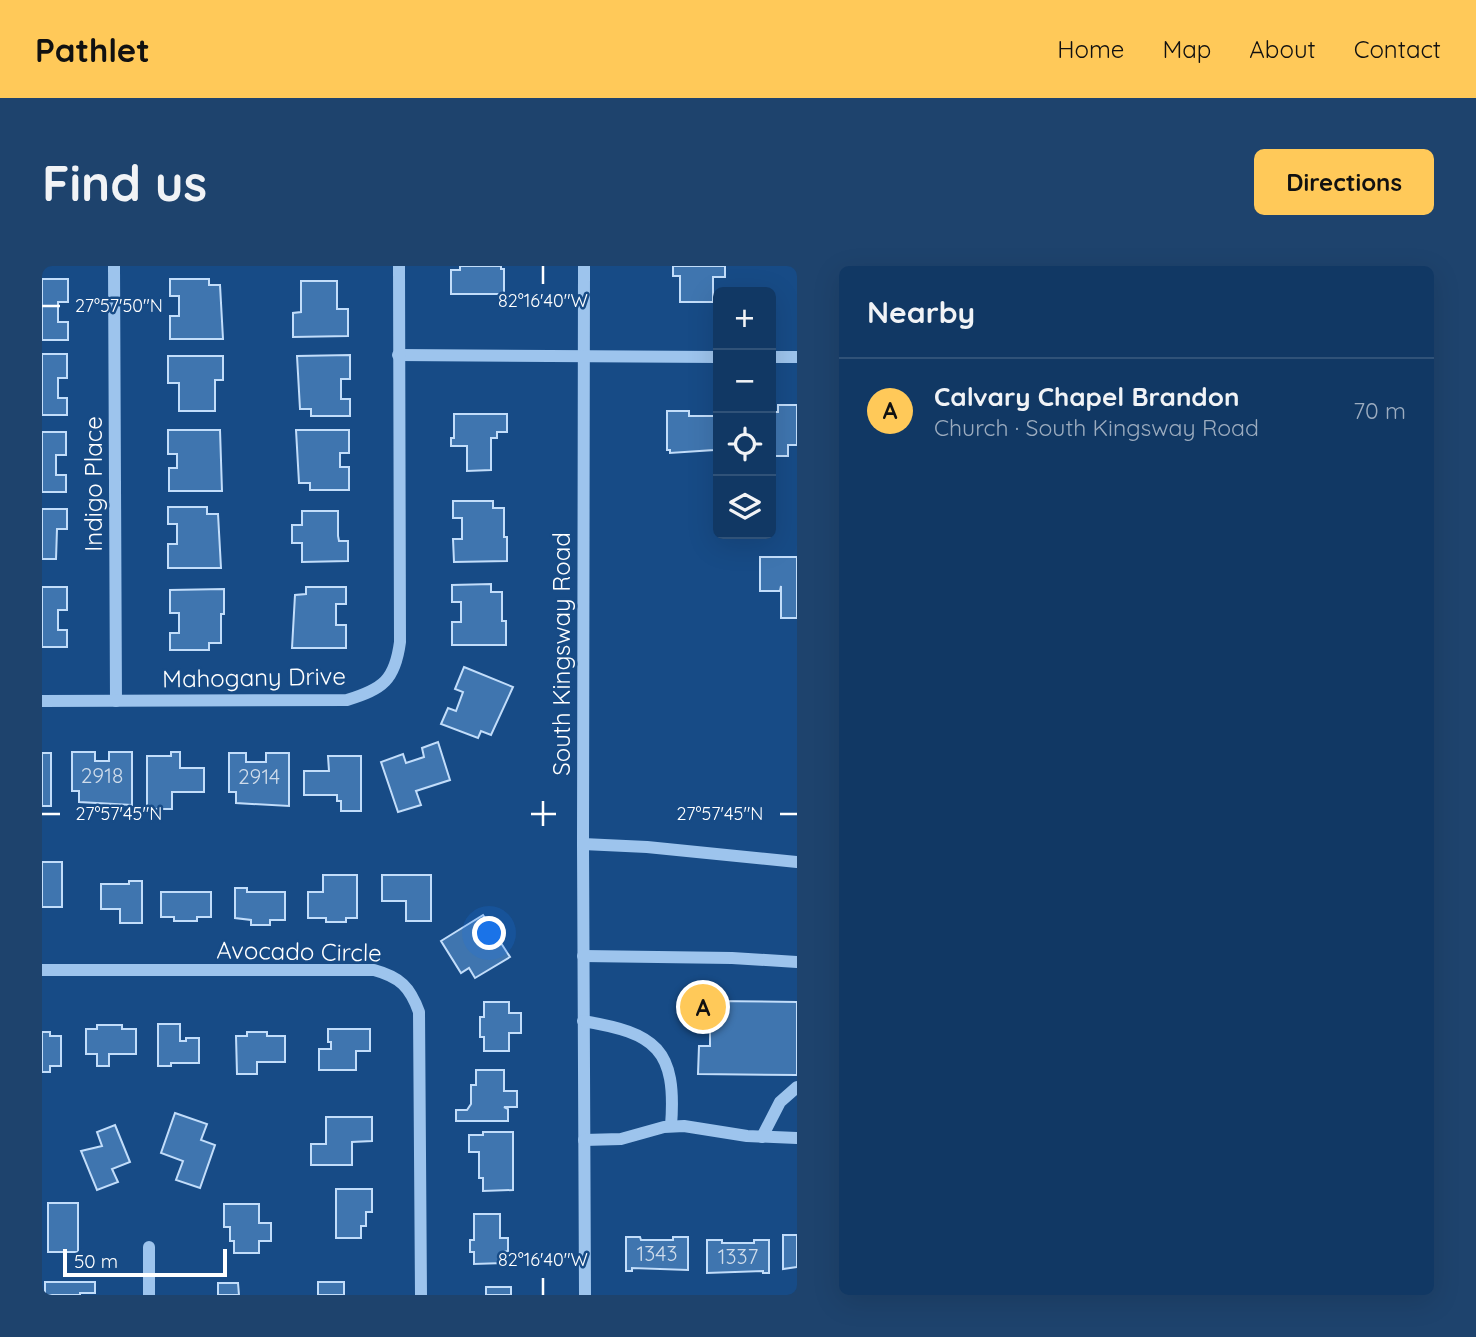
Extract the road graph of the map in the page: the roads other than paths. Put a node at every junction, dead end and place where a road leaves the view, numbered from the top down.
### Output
1 (114, 266) edge
2 (399, 266) edge
3 (584, 266) edge
4 (398, 355) junction
5 (584, 357) junction
6 (713, 357) edge
7 (776, 357) edge
8 (797, 357) edge
9 (116, 701) junction
10 (42, 702) edge
11 (583, 844) junction
12 (797, 862) edge
13 (583, 956) junction
14 (797, 962) edge
15 (42, 970) edge
16 (583, 1021) junction
17 (797, 1087) edge
18 (671, 1126) junction
19 (762, 1137) junction
20 (797, 1138) edge
21 (584, 1140) junction
22 (149, 1247) dead end
23 (149, 1295) edge
24 (421, 1295) edge
25 (585, 1295) edge

1 - 9 street, Indigo Place
2 - 4 street, Mahogany Drive
3 - 5 street, South Kingsway Road
4 - 5 street
4 - 9 street, Mahogany Drive
5 - 6 street
5 - 11 street, South Kingsway Road
7 - 8 street
9 - 10 street, Mahogany Drive
11 - 12 street
11 - 13 street, South Kingsway Road
13 - 14 street
13 - 16 street, South Kingsway Road
15 - 24 street, Avocado Circle
16 - 18 street
16 - 21 street, South Kingsway Road
17 - 19 street
18 - 19 street
18 - 21 street
19 - 20 street
21 - 25 street, South Kingsway Road
22 - 23 street

